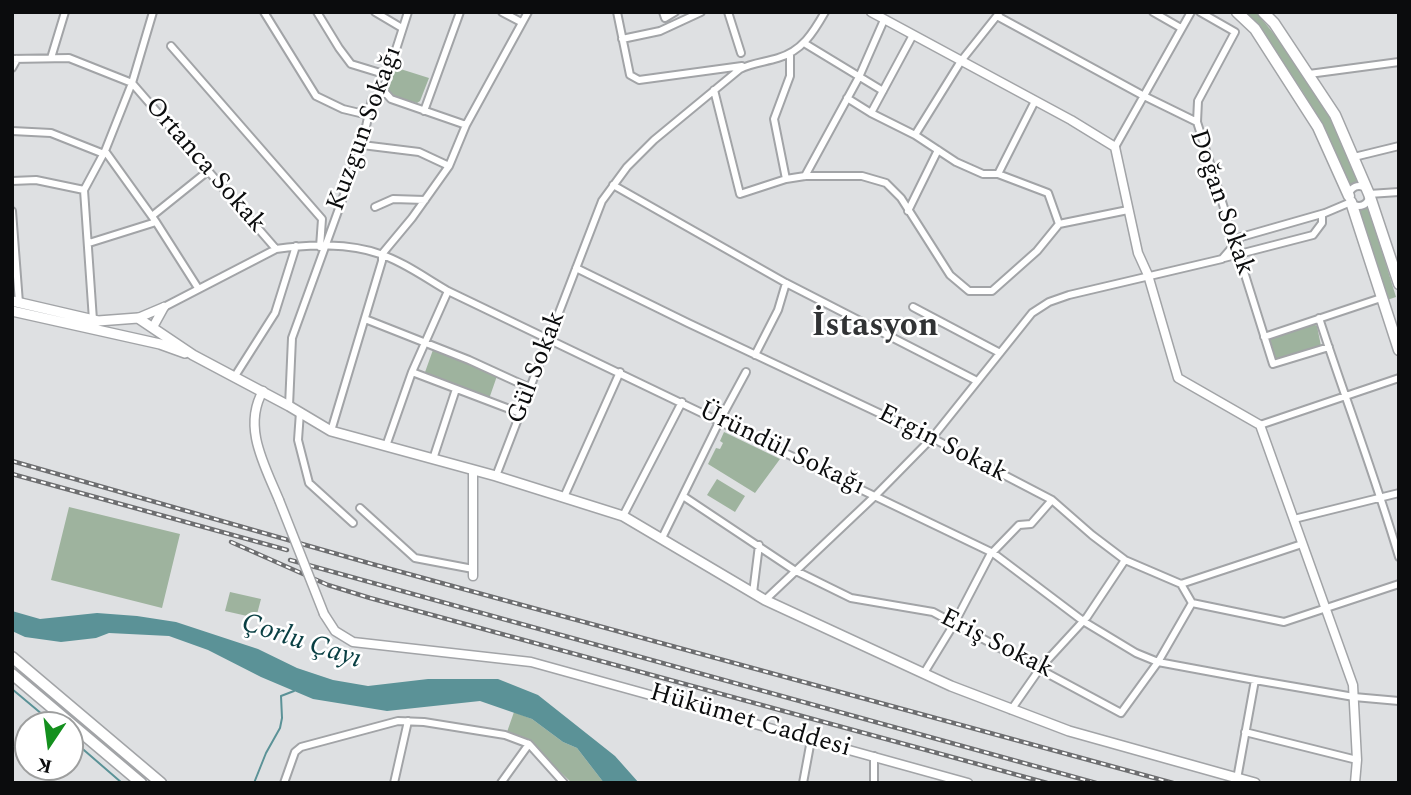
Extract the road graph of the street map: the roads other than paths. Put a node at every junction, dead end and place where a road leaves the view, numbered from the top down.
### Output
1 (65, 12) edge
2 (153, 12) edge
3 (264, 12) edge
4 (317, 12) edge
5 (375, 12) edge
6 (408, 12) edge
7 (460, 12) edge
8 (502, 12) edge
9 (528, 12) edge
10 (617, 12) edge
11 (675, 12) edge
12 (728, 12) edge
13 (825, 12) edge
14 (871, 12) edge
15 (1153, 12) edge
16 (1191, 12) edge
17 (1200, 12) edge
18 (1237, 12) edge
19 (1263, 12) edge
20 (697, 13) edge
21 (999, 14) edge
22 (664, 15) edge
23 (884, 20) junction
24 (521, 22) junction
25 (402, 28) junction
26 (1181, 28) junction
27 (913, 35) junction
28 (622, 39) junction
29 (804, 43) junction
30 (170, 46) dead end
31 (741, 53) dead end
32 (790, 53) junction
33 (51, 58) junction
34 (15, 59) edge
35 (961, 61) junction
36 (1399, 62) edge
37 (747, 65) junction
38 (12, 68) edge
39 (1309, 74) junction
40 (387, 75) junction
41 (859, 77) junction
42 (132, 83) junction
43 (383, 90) junction
44 (714, 90) junction
45 (883, 91) junction
46 (1144, 96) junction
47 (847, 98) junction
48 (1035, 100) junction
49 (424, 111) junction
50 (870, 113) junction
51 (368, 115) junction
52 (1197, 122) junction
53 (466, 125) junction
54 (12, 131) edge
55 (915, 135) junction
56 (362, 145) junction
57 (1399, 146) edge
58 (1115, 147) junction
59 (938, 150) junction
60 (105, 153) junction
61 (1354, 157) junction
62 (449, 166) junction
63 (208, 171) junction
64 (998, 174) junction
65 (805, 176) junction
66 (786, 178) junction
67 (12, 181) edge
68 (613, 185) junction
69 (84, 190) junction
70 (1399, 191) edge
71 (1369, 194) junction
72 (1350, 199) junction
73 (425, 200) junction
74 (375, 207) dead end
75 (1128, 210) junction
76 (12, 211) edge
77 (908, 211) junction
78 (1322, 214) junction
79 (154, 219) junction
80 (1059, 225) junction
81 (89, 243) junction
82 (1235, 244) junction
83 (296, 246) junction
84 (322, 247) junction
85 (276, 249) junction
86 (382, 254) junction
87 (1238, 255) junction
88 (1222, 259) junction
89 (576, 268) junction
90 (1148, 275) junction
91 (786, 283) junction
92 (1399, 284) edge
93 (198, 288) junction
94 (449, 291) junction
95 (1381, 298) junction
96 (15, 305) edge
97 (164, 307) junction
98 (913, 307) dead end
99 (138, 318) junction
100 (1319, 318) junction
101 (365, 319) junction
102 (93, 320) junction
103 (153, 327) junction
104 (1264, 337) junction
105 (549, 339) junction
106 (140, 340) junction
107 (426, 343) junction
108 (1329, 346) junction
109 (1399, 350) edge
110 (1000, 353) junction
111 (193, 355) junction
112 (755, 355) junction
113 (412, 372) junction
114 (620, 372) junction
115 (746, 372) dead end
116 (235, 376) junction
117 (1399, 378) edge
118 (977, 381) junction
119 (530, 388) junction
120 (456, 389) junction
121 (263, 391) junction
122 (1344, 397) junction
123 (682, 402) junction
124 (289, 406) junction
125 (300, 412) junction
126 (520, 413) junction
127 (720, 420) junction
128 (1260, 425) junction
129 (331, 432) junction
130 (932, 438) junction
131 (386, 446) junction
132 (433, 459) junction
133 (473, 470) junction
134 (496, 476) junction
135 (1399, 493) edge
136 (876, 495) junction
137 (682, 496) junction
138 (564, 497) junction
139 (1381, 498) junction
140 (1052, 500) junction
141 (360, 508) dead end
142 (623, 516) junction
143 (1294, 519) junction
144 (353, 523) dead end
145 (662, 538) junction
146 (1302, 544) junction
147 (759, 545) junction
148 (993, 553) junction
149 (1399, 557) edge
150 (1125, 560) junction
151 (794, 570) junction
152 (473, 573) joint
153 (1181, 584) junction
154 (1399, 584) edge
155 (753, 593) junction
156 (765, 600) junction
157 (1192, 603) junction
158 (1326, 610) junction
159 (1083, 621) junction
160 (954, 624) junction
161 (12, 657) edge
162 (1158, 662) junction
163 (1041, 667) junction
164 (924, 673) junction
165 (12, 674) edge
166 (1255, 680) junction
167 (1354, 697) junction
168 (1399, 701) edge
169 (1011, 710) junction
170 (408, 721) junction
171 (1245, 732) junction
172 (811, 740) junction
173 (528, 744) junction
174 (874, 756) junction
175 (1357, 760) junction
176 (1237, 779) junction
177 (141, 783) edge
178 (161, 783) edge
179 (284, 783) edge
180 (394, 783) edge
181 (501, 783) edge
182 (564, 783) edge
183 (803, 783) edge
184 (874, 783) edge
185 (968, 783) edge
186 (1255, 783) edge
187 (1355, 783) edge

1 - 33 street
2 - 42 street
3 - 51 street
4 - 40 street
5 - 25 street
6 - 25 street, Kuzgun Sokağı
7 - 49 street
8 - 24 street
9 - 24 street
10 - 28 street
11 - 22 street
12 - 31 street
13 - 29 street
14 - 23 street
15 - 26 street
16 - 26 street
17 - 52 street
18 - 72 main road
19 - 39 main road
20 - 28 street
21 - 35 street
21 - 46 street, Doğan Sokak
23 - 27 street
23 - 41 street
24 - 53 street
25 - 40 street, Kuzgun Sokağı
26 - 46 street
27 - 35 street
27 - 45 street
28 - 37 street
29 - 32 street
29 - 41 street
30 - 84 street
32 - 37 street
32 - 66 street
33 - 34 street
33 - 42 street
34 - 38 street
35 - 48 street
35 - 55 street
36 - 39 street
37 - 44 street, Gül Sokak
39 - 61 main road
40 - 43 street, Kuzgun Sokağı
41 - 45 street
41 - 47 street
42 - 60 street
42 - 63 street, Ortanca Sokak
43 - 49 street
43 - 51 street, Kuzgun Sokağı
44 - 66 street
44 - 68 street, Gül Sokak
45 - 50 street
46 - 52 street, Doğan Sokak
46 - 58 street
47 - 50 street
47 - 65 street
48 - 58 street
48 - 64 street
49 - 53 street
50 - 55 street
51 - 56 street, Kuzgun Sokağı
52 - 82 street, Doğan Sokak
53 - 62 street
54 - 60 street
55 - 59 street
56 - 62 street
56 - 84 street, Kuzgun Sokağı
57 - 61 street
58 - 75 street
59 - 64 street
59 - 77 street
60 - 69 street
60 - 79 street
61 - 71 main road
62 - 73 street
63 - 79 street
63 - 85 street, Ortanca Sokak
64 - 80 street
65 - 66 street
65 - 77 street
67 - 69 street
68 - 89 street, Gül Sokak
68 - 91 street
69 - 81 street
70 - 71 street
71 - 72 street
71 - 72 street
71 - 92 main road
72 - 78 street
72 - 95 main road
73 - 74 street
73 - 86 street
75 - 80 street
75 - 90 street
76 - 96 street
77 - 80 street
78 - 82 street
78 - 87 street
79 - 81 street
79 - 93 street
81 - 102 street
82 - 87 street, Doğan Sokak
82 - 88 street
83 - 84 street, Üründül Sokağı
83 - 85 street, Üründül Sokağı
83 - 116 street
84 - 86 street, Üründül Sokağı
84 - 124 street, Kuzgun Sokağı
85 - 93 street, Üründül Sokağı
86 - 94 street, Üründül Sokağı
86 - 101 street
87 - 88 street
87 - 104 street, Doğan Sokak
88 - 90 street
89 - 105 street, Gül Sokak
89 - 112 street, Ergin Sokak
90 - 110 street
90 - 128 street
91 - 112 street
91 - 118 street
93 - 97 street, Üründül Sokağı
94 - 105 street, Üründül Sokağı
94 - 107 street
95 - 100 street
95 - 109 main road
96 - 102 main road
96 - 106 main road
97 - 99 street
97 - 103 street
98 - 110 street
99 - 102 main road
99 - 103 main road
99 - 106 main road
100 - 104 street
100 - 108 street
101 - 107 street
101 - 129 street
103 - 106 main road
103 - 111 main road
104 - 108 street, Doğan Sokak
105 - 114 street, Üründül Sokağı
105 - 119 street, Gül Sokak
106 - 111 main road
107 - 113 street
107 - 119 street
108 - 122 street
110 - 118 street
111 - 116 main road
112 - 130 street, Ergin Sokak
113 - 120 street
113 - 131 street
114 - 123 street, Üründül Sokağı
114 - 138 street
115 - 127 street
116 - 121 main road
117 - 122 street
118 - 130 street
119 - 126 street, Gül Sokak
120 - 126 street
120 - 132 street
121 - 124 main road
121 - 172 street, Hükümet Caddesi, bridge
122 - 128 street
122 - 139 street
123 - 127 street, Üründül Sokağı
123 - 142 street
124 - 125 main road
125 - 129 main road
125 - 144 street
126 - 134 street, Gül Sokak
127 - 136 street, Üründül Sokağı
127 - 137 street
128 - 143 street
129 - 131 main road
130 - 136 street
130 - 140 street, Ergin Sokak
131 - 132 main road
132 - 133 main road
133 - 134 main road
133 - 152 street
134 - 138 main road
135 - 139 street
136 - 148 street, Üründül Sokağı
136 - 151 street
137 - 145 street
137 - 147 street, Eriş Sokak
138 - 142 main road
139 - 143 street
139 - 149 street
140 - 148 street
140 - 150 street, Ergin Sokak
141 - 152 street
142 - 145 main road
143 - 146 street
145 - 155 main road
146 - 153 street
146 - 158 street
147 - 151 street, Eriş Sokak
147 - 155 street
148 - 159 street, Üründül Sokağı
148 - 160 street
150 - 153 street, Ergin Sokak
150 - 159 street
151 - 156 street
151 - 160 street, Eriş Sokak
153 - 157 street
154 - 158 street
155 - 156 main road
156 - 164 main road
157 - 158 street
157 - 162 street
158 - 167 street
159 - 162 street, Üründül Sokağı
159 - 163 street
160 - 163 street, Eriş Sokak
160 - 164 street
161 - 178 main road
162 - 163 street, Eriş Sokak
162 - 166 street, Üründül Sokağı
163 - 169 street
164 - 169 main road
165 - 177 main road
166 - 167 street, Üründül Sokağı
166 - 171 street
167 - 168 street, Üründül Sokağı
167 - 175 street
169 - 176 main road
170 - 173 street
170 - 179 street
170 - 180 street
171 - 175 street
171 - 176 street
172 - 174 street, Hükümet Caddesi
172 - 183 street
173 - 181 street
173 - 182 street
174 - 184 street
174 - 185 street, Hükümet Caddesi
175 - 187 street
176 - 186 main road

